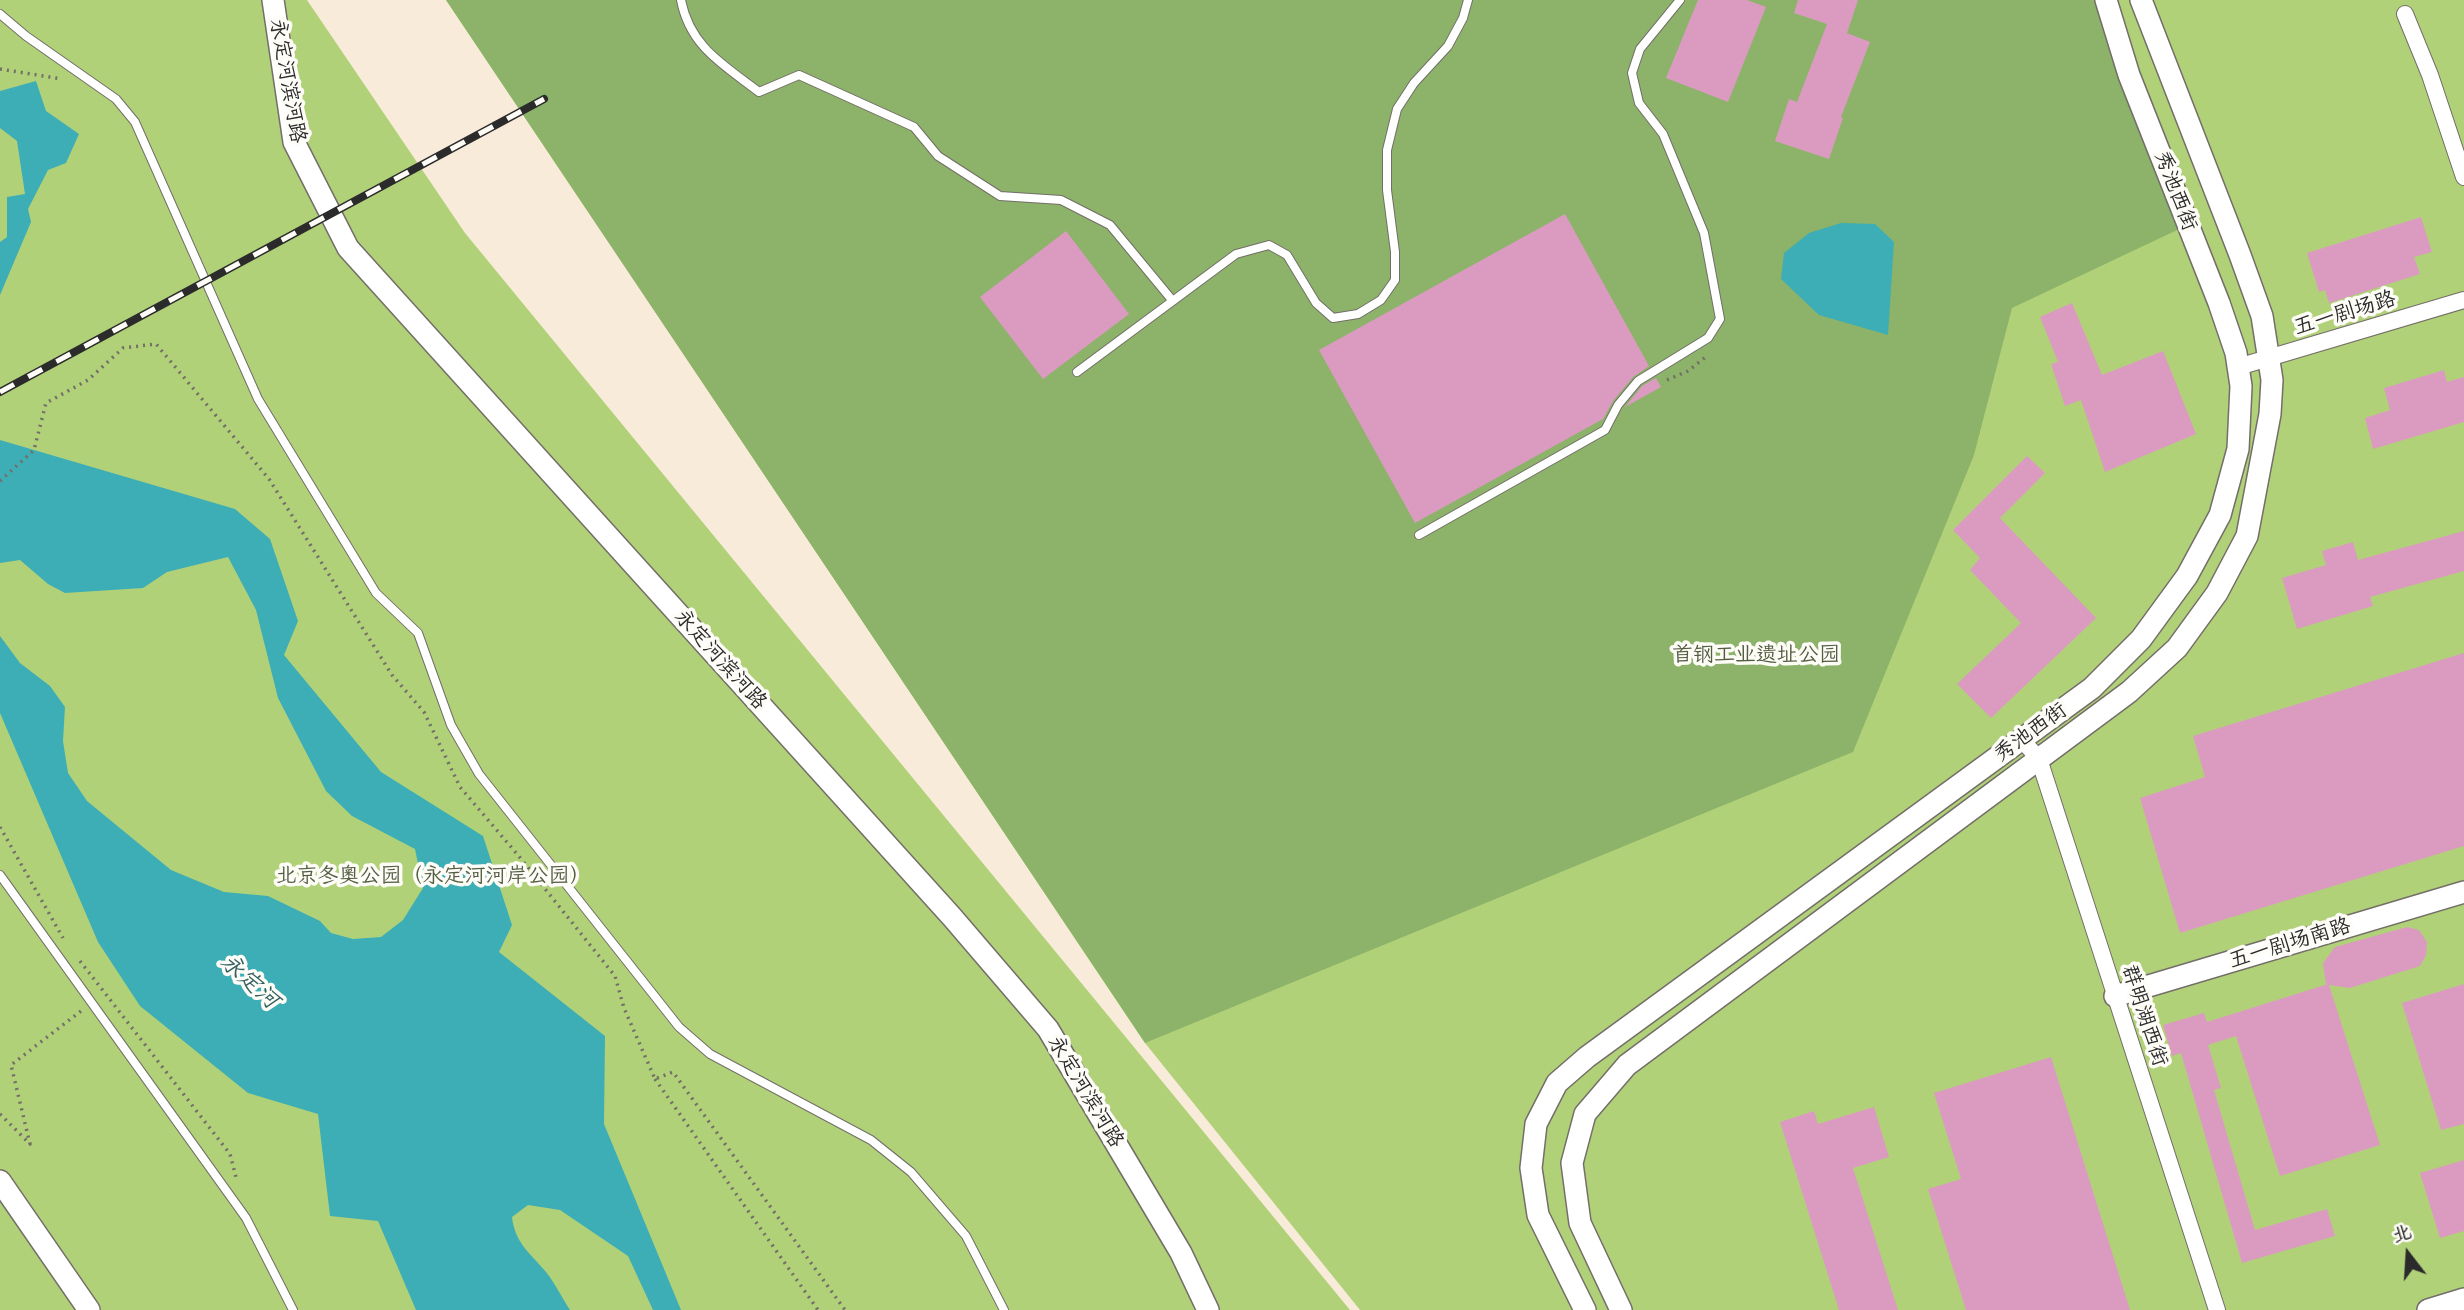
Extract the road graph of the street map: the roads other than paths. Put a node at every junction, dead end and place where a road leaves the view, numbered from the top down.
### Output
1 (273, 0) edge
2 (681, 0) edge
3 (1468, 0) edge
4 (1680, 0) edge
5 (2106, 0) edge
6 (2141, 0) edge
7 (0, 14) edge
8 (2405, 15) dead end
9 (2464, 177) edge
10 (1172, 300) junction
11 (2464, 300) edge
12 (2270, 359) junction
13 (2238, 367) junction
14 (1077, 372) dead end
15 (1419, 535) dead end
16 (2022, 740) junction
17 (2039, 759) junction
18 (0, 875) edge
19 (2464, 892) edge
20 (2115, 996) junction
21 (0, 1181) edge
22 (2464, 1299) edge
23 (89, 1310) edge
24 (293, 1310) edge
25 (1004, 1310) edge
26 (1208, 1310) edge
27 (1584, 1310) edge
28 (1621, 1310) edge
29 (2217, 1310) edge
30 (2428, 1310) edge

1 - 26 street, 永定河滨河路
2 - 10 lane
3 - 10 lane
4 - 15 lane
5 - 13 street, 秀池西街
6 - 12 street, 秀池西街
7 - 25 lane
8 - 9 street
10 - 14 lane
11 - 12 street, 五一剧场路
12 - 13 street, 五一剧场路
12 - 17 street, 秀池西街
13 - 16 street, 秀池西街
16 - 17 street, 群明湖西街
16 - 27 street, 秀池西街
17 - 20 street, 群明湖西街
17 - 28 street, 秀池西街
18 - 24 lane
19 - 20 street, 五一剧场南路
20 - 29 street, 群明湖西街
21 - 23 street
22 - 30 street

